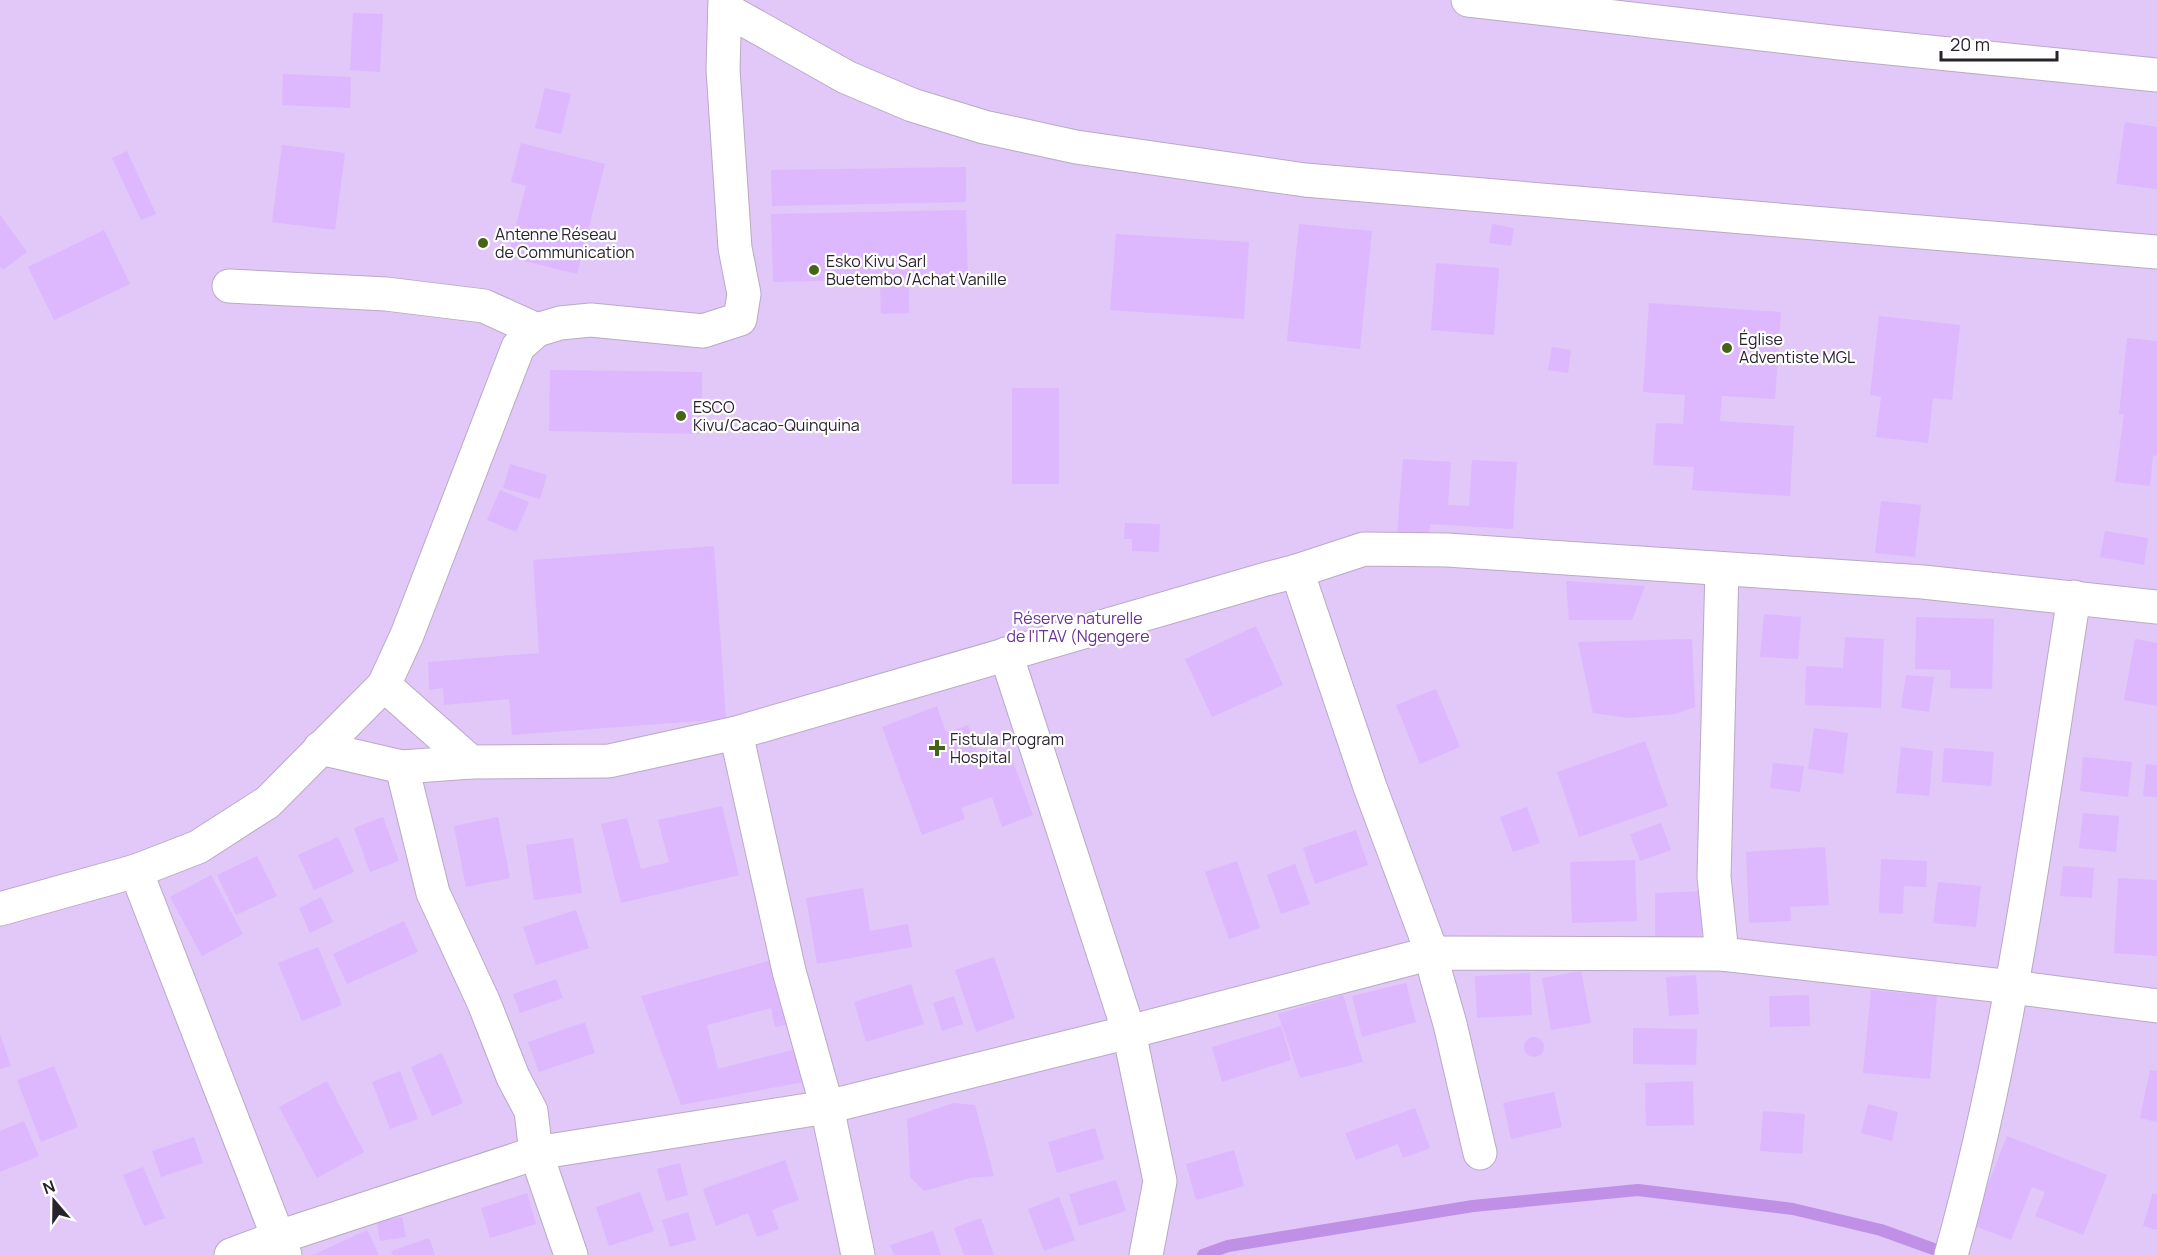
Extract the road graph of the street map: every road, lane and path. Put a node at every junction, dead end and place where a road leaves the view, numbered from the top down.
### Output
1 (1468, 0) edge
2 (725, 4) edge
3 (2157, 75) edge
4 (2157, 252) edge
5 (229, 286) dead end
6 (537, 330) junction
7 (1722, 569) junction
8 (1298, 571) junction
9 (2074, 597) junction
10 (2157, 607) edge
11 (1006, 654) junction
12 (384, 685) junction
13 (736, 733) junction
14 (320, 748) junction
15 (471, 762) junction
16 (402, 767) junction
17 (136, 871) junction
18 (0, 909) edge
19 (1432, 954) junction
20 (1722, 954) junction
21 (2012, 987) junction
22 (2157, 1006) edge
23 (1129, 1032) junction
24 (827, 1107) junction
25 (536, 1153) junction
26 (1480, 1153) dead end
27 (282, 1246) edge
28 (231, 1255) edge
29 (571, 1255) edge
30 (858, 1255) edge
31 (1146, 1255) edge
32 (1951, 1255) edge

1 - 3 street
2 - 4 street
2 - 6 street
5 - 6 street
6 - 12 street
7 - 8 street
7 - 9 street
7 - 20 street
8 - 11 street
8 - 19 street
9 - 10 street
9 - 21 street
11 - 13 street
11 - 23 street
12 - 14 street
12 - 15 street
13 - 15 street
13 - 24 street
14 - 16 street
14 - 17 street
15 - 16 street
16 - 25 street
17 - 18 street
17 - 27 street
19 - 20 street
19 - 23 street
19 - 26 street
20 - 21 street
21 - 22 street
21 - 32 street
23 - 24 street
23 - 31 street
24 - 25 street
24 - 30 street
25 - 27 street
25 - 29 street
27 - 28 street

